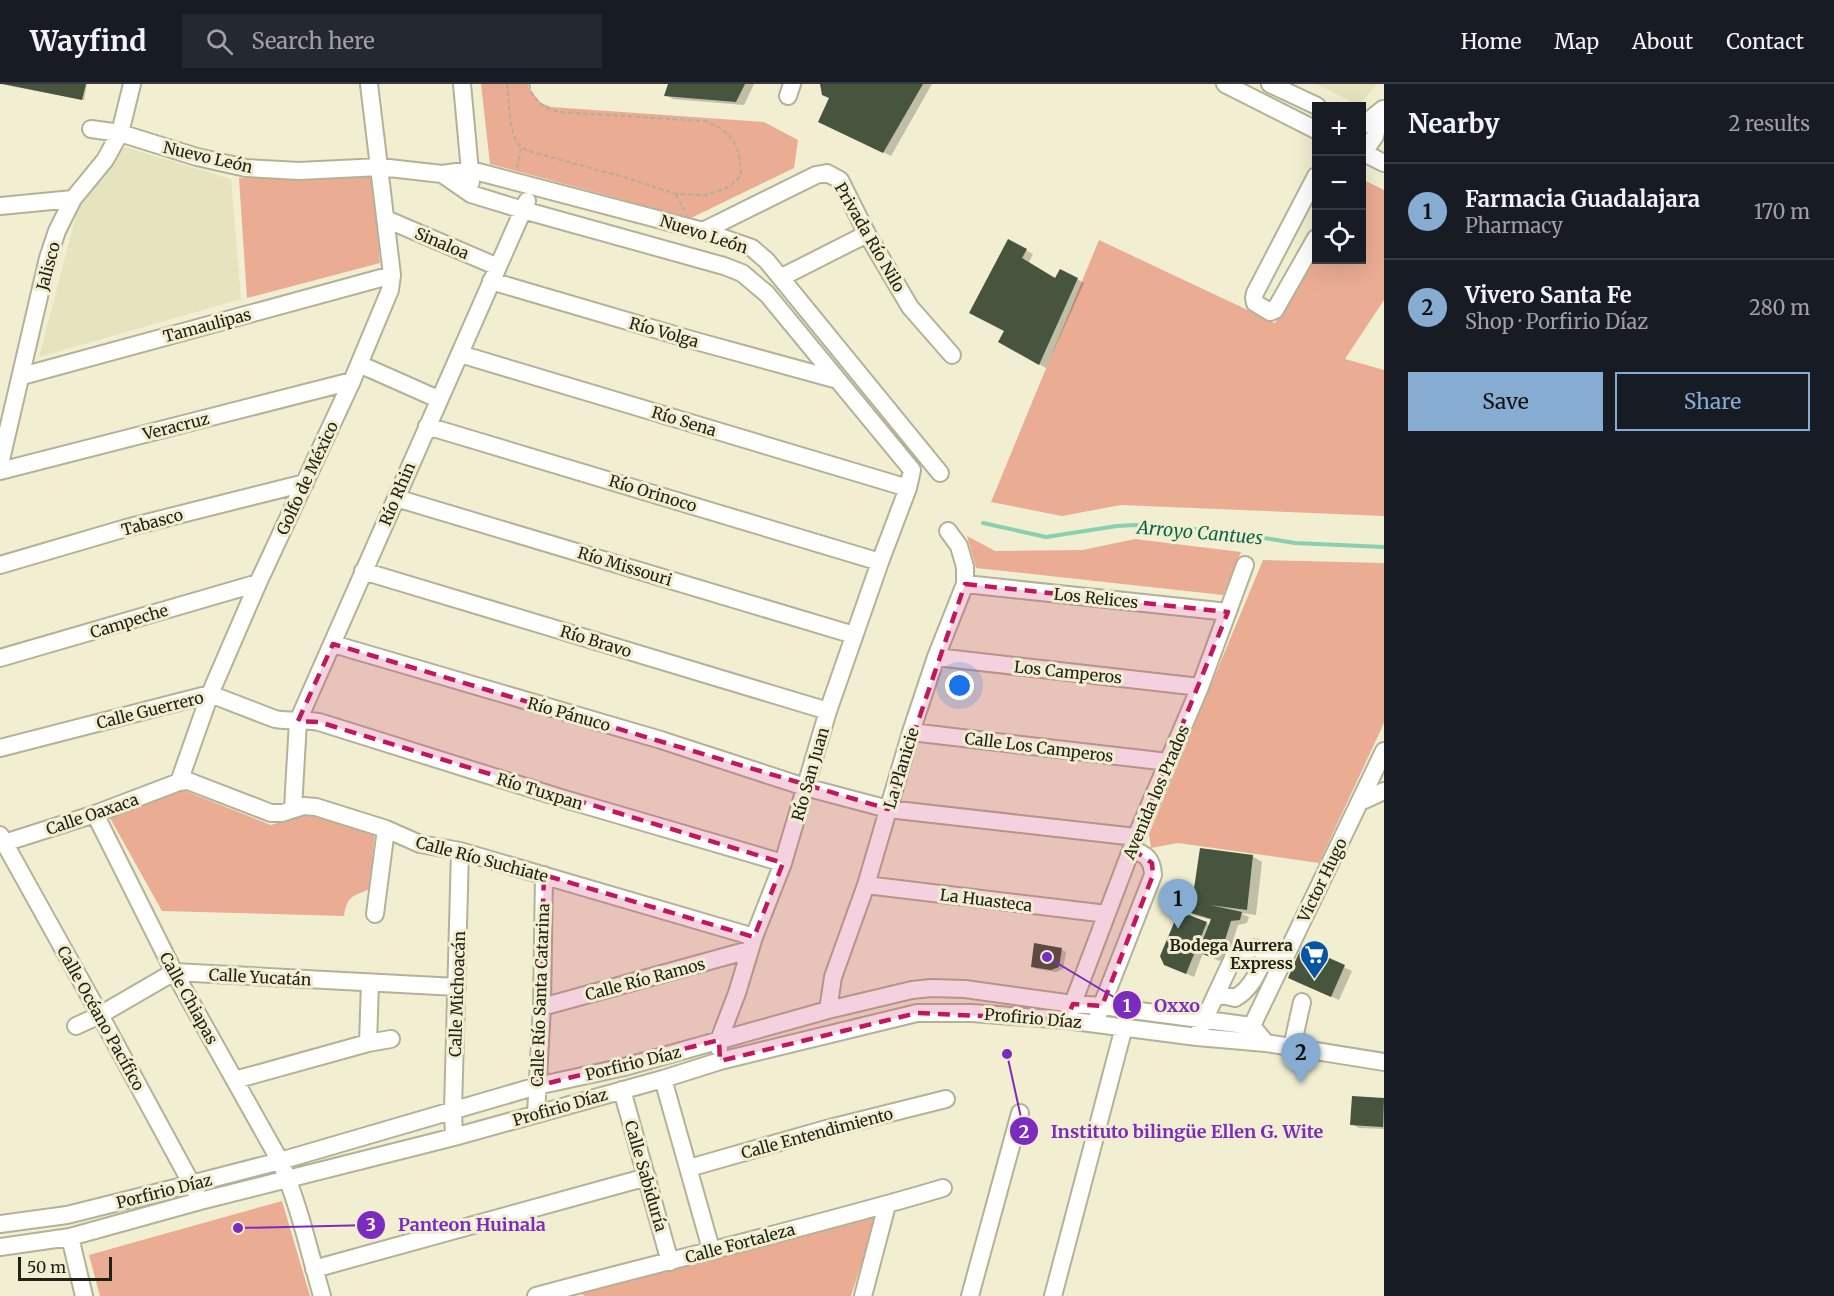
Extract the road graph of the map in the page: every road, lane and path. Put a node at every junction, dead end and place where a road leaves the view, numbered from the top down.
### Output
1 (132, 84) edge
2 (369, 84) edge
3 (462, 84) edge
4 (507, 84) edge
5 (529, 84) edge
6 (1225, 84) edge
7 (1270, 84) edge
8 (1312, 104) edge
9 (1383, 109) edge
10 (1312, 128) edge
11 (91, 129) dead end
12 (1371, 132) edge
13 (120, 133) junction
14 (521, 148) junction
15 (1366, 155) edge
16 (1384, 163) edge
17 (380, 167) junction
18 (471, 170) junction
19 (442, 174) junction
20 (514, 182) junction
21 (1312, 186) edge
22 (532, 187) junction
23 (471, 194) junction
24 (73, 199) junction
25 (0, 206) edge
26 (523, 210) junction
27 (386, 219) junction
28 (703, 231) junction
29 (1288, 232) junction
30 (867, 234) junction
31 (1312, 241) edge
32 (1312, 247) edge
33 (494, 274) junction
34 (392, 275) junction
35 (782, 278) junction
36 (460, 354) junction
37 (952, 355) dead end
38 (359, 364) junction
39 (22, 376) junction
40 (838, 380) junction
41 (352, 381) junction
42 (438, 399) junction
43 (427, 426) junction
44 (925, 454) junction
45 (0, 464) edge
46 (912, 470) junction
47 (0, 471) edge
48 (940, 473) dead end
49 (305, 483) junction
50 (908, 488) junction
51 (396, 498) junction
52 (948, 531) dead end
53 (880, 562) junction
54 (0, 565) edge
55 (1245, 566) dead end
56 (363, 571) junction
57 (258, 583) junction
58 (965, 584) junction
59 (1228, 612) junction
60 (854, 634) junction
61 (333, 644) junction
62 (936, 657) junction
63 (0, 658) edge
64 (1200, 687) junction
65 (210, 694) junction
66 (828, 711) junction
67 (298, 721) junction
68 (911, 732) junction
69 (0, 748) edge
70 (1384, 751) edge
71 (1168, 762) junction
72 (179, 782) junction
73 (805, 787) junction
74 (1384, 791) edge
75 (1360, 802) junction
76 (293, 809) junction
77 (888, 810) junction
78 (95, 814) junction
79 (386, 829) junction
80 (2, 839) edge
81 (1134, 843) junction
82 (460, 851) junction
83 (783, 863) junction
84 (544, 875) junction
85 (866, 885) junction
86 (375, 914) dead end
87 (1107, 914) junction
88 (751, 943) junction
89 (1267, 951) junction
90 (1285, 955) junction
91 (174, 972) junction
92 (370, 982) junction
93 (1263, 982) junction
94 (457, 987) junction
95 (1217, 994) junction
96 (1302, 1002) dead end
97 (1073, 1004) junction
98 (1102, 1006) junction
99 (542, 1007) junction
100 (828, 1010) junction
101 (100, 1015) junction
102 (1066, 1020) junction
103 (1205, 1020) junction
104 (1095, 1023) junction
105 (76, 1026) dead end
106 (1252, 1026) junction
107 (1124, 1027) junction
108 (1197, 1037) junction
109 (391, 1039) dead end
110 (719, 1041) junction
111 (1244, 1042) junction
112 (368, 1043) junction
113 (1266, 1043) junction
114 (1292, 1047) junction
115 (720, 1061) junction
116 (1384, 1062) edge
117 (663, 1079) junction
118 (235, 1080) junction
119 (537, 1086) junction
120 (622, 1090) junction
121 (946, 1099) dead end
122 (453, 1110) junction
123 (1020, 1113) dead end
124 (536, 1114) junction
125 (454, 1137) junction
126 (280, 1161) junction
127 (689, 1168) junction
128 (647, 1177) junction
129 (288, 1179) junction
130 (191, 1184) junction
131 (943, 1188) dead end
132 (200, 1201) junction
133 (887, 1205) junction
134 (0, 1224) edge
135 (70, 1237) junction
136 (0, 1247) edge
137 (711, 1249) junction
138 (670, 1262) junction
139 (314, 1269) junction
140 (84, 1296) edge
141 (322, 1296) edge
142 (538, 1296) edge
143 (863, 1296) edge
144 (970, 1296) edge
145 (1053, 1296) edge

1 - 13 street, Jalisco
2 - 17 street, Golfo de México
3 - 18 street
4 - 14 path
5 - 14 path
6 - 10 street
7 - 8 street
9 - 12 street
11 - 13 street, Nuevo León
13 - 17 street, Nuevo León
13 - 24 street, Jalisco
14 - 20 path
15 - 16 street
17 - 19 street, Nuevo León
17 - 27 street, Golfo de México
18 - 19 street, Nuevo León
18 - 20 street, Nuevo León
18 - 23 street
19 - 23 street, Nuevo León
20 - 22 street, Nuevo León
21 - 29 street
22 - 26 street, Río Rhin
22 - 28 street, Nuevo León
23 - 26 street, Nuevo León
24 - 25 street
24 - 39 street, Jalisco
26 - 33 street, Río Rhin
26 - 40 street, Nuevo León
27 - 33 street, Sinaloa
27 - 34 street, Golfo de México
28 - 30 street, Privada Río Nilo
28 - 35 street, Nuevo León
29 - 31 street
29 - 32 street
30 - 35 street
30 - 37 street, Privada Río Nilo
33 - 36 street, Río Rhin
33 - 40 street, Río Volga
34 - 38 street, Golfo de México
34 - 39 street, Tamaulipas
35 - 44 street, Nuevo León
36 - 42 street, Río Rhin
36 - 50 street, Río Sena
38 - 41 street, Golfo de México
38 - 42 street
39 - 45 street, Jalisco
40 - 46 street, Nuevo León
41 - 47 street, Veracruz
41 - 49 street, Golfo de México
42 - 43 street, Río Rhin
43 - 51 street, Río Rhin
43 - 53 street, Río Orinoco
44 - 46 street
44 - 48 street, Nuevo León
46 - 50 street
49 - 54 street, Tabasco
49 - 57 street, Golfo de México
50 - 53 street, Río San Juan
51 - 56 street, Río Rhin
51 - 60 street, Río Missouri
52 - 58 street, La Planicie
53 - 60 street, Río San Juan
55 - 59 street, Avenida los Prados
56 - 61 street, Río Rhin
56 - 66 street, Río Bravo
57 - 63 street, Campeche
57 - 65 street, Golfo de México
58 - 59 street, Los Relices
58 - 62 street, La Planicie
59 - 64 street, Avenida los Prados
60 - 66 street, Río San Juan
61 - 67 street, Río Rhin
61 - 73 street, Río Pánuco
62 - 64 street, Los Camperos
62 - 68 street, La Planicie
64 - 71 street, Avenida los Prados
65 - 67 street, Calle Guerrero
65 - 69 street, Calle Guerrero
65 - 72 street, Golfo de México
66 - 73 street, Río San Juan
67 - 76 street, Río Rhin
67 - 83 street, Río Tuxpan
68 - 71 street, Calle Los Camperos
68 - 77 street, La Planicie
70 - 75 street, Victor Hugo
71 - 81 street, Avenida los Prados
72 - 76 street, Calle Río Suchiate
72 - 78 street, Calle Oaxaca
73 - 77 street, Río Pánuco
73 - 83 street, Río San Juan
74 - 75 street
75 - 90 street, Victor Hugo
76 - 79 street, Calle Río Suchiate
77 - 81 street, Río Pánuco
77 - 85 street, La Planicie
78 - 80 street, Calle Oaxaca
78 - 91 street, Calle Chiapas
79 - 82 street, Calle Río Suchiate
79 - 86 street
80 - 101 street, Calle Océano Pacífico
81 - 87 street, Avenida los Prados
81 - 98 street
82 - 84 street, Calle Río Suchiate
82 - 94 street, Calle Michoacán
83 - 88 street, Río San Juan
84 - 88 street, Calle Río Suchiate
84 - 99 street, Calle Río Santa Catarina
85 - 87 street, La Huasteca
85 - 100 street, La Planicie
87 - 97 street, Avenida los Prados
88 - 99 street, Calle Río Ramos
88 - 110 street, Río San Juan
89 - 90 street
89 - 93 street
89 - 95 street
90 - 93 street, Victor Hugo
91 - 92 street, Calle Yucatán
91 - 101 street
91 - 118 street, Calle Chiapas
92 - 94 street, Calle Yucatán
92 - 112 street
93 - 95 street
93 - 106 street, Victor Hugo
94 - 122 street, Calle Michoacán
95 - 103 street
96 - 114 street
97 - 98 street, Porfirio Díaz
97 - 100 street, Porfirio Díaz
97 - 102 street, Avenida los Prados
98 - 103 street, Porfirio Díaz
98 - 104 street
99 - 119 street, Calle Río Santa Catarina
100 - 110 street, Porfirio Díaz
101 - 105 street
101 - 130 street, Calle Océano Pacífico
102 - 104 street, Profirio Díaz
102 - 115 street, Profirio Díaz
103 - 106 street, Porfirio Díaz
103 - 108 street
104 - 107 street, Profirio Díaz
106 - 111 street, Victor Hugo
106 - 113 street
107 - 108 street
107 - 145 street
108 - 111 street
109 - 112 street
110 - 115 street, Río San Juan
110 - 119 street, Porfirio Díaz
111 - 113 street
112 - 118 street
113 - 114 street
114 - 116 street
115 - 117 street, Profirio Díaz
117 - 120 street, Profirio Díaz
117 - 127 street
118 - 126 street, Calle Chiapas
119 - 122 street, Porfirio Díaz
119 - 124 street, Calle Río Santa Catarina
120 - 124 street, Profirio Díaz
120 - 128 street, Calle Sabiduría
121 - 127 street, Calle Entendimiento
122 - 125 street, Calle Michoacán
122 - 126 street, Porfirio Díaz
123 - 144 street
124 - 125 street, Profirio Díaz
125 - 129 street, Profirio Díaz
126 - 129 street, Calle Chiapas
126 - 130 street, Porfirio Díaz
127 - 137 street
128 - 138 street, Calle Sabiduría
128 - 139 street
129 - 132 street, Profirio Díaz
129 - 139 street, Calle Chiapas
130 - 132 street, Calle Océano Pacífico
130 - 134 street, Porfirio Díaz
131 - 133 street, Calle Fortaleza
132 - 135 street, Profirio Díaz
133 - 137 street, Calle Fortaleza
133 - 143 street
135 - 136 street, Profirio Díaz
135 - 140 street
137 - 138 street, Calle Fortaleza
138 - 142 street, Calle Fortaleza
139 - 141 street, Calle Chiapas

